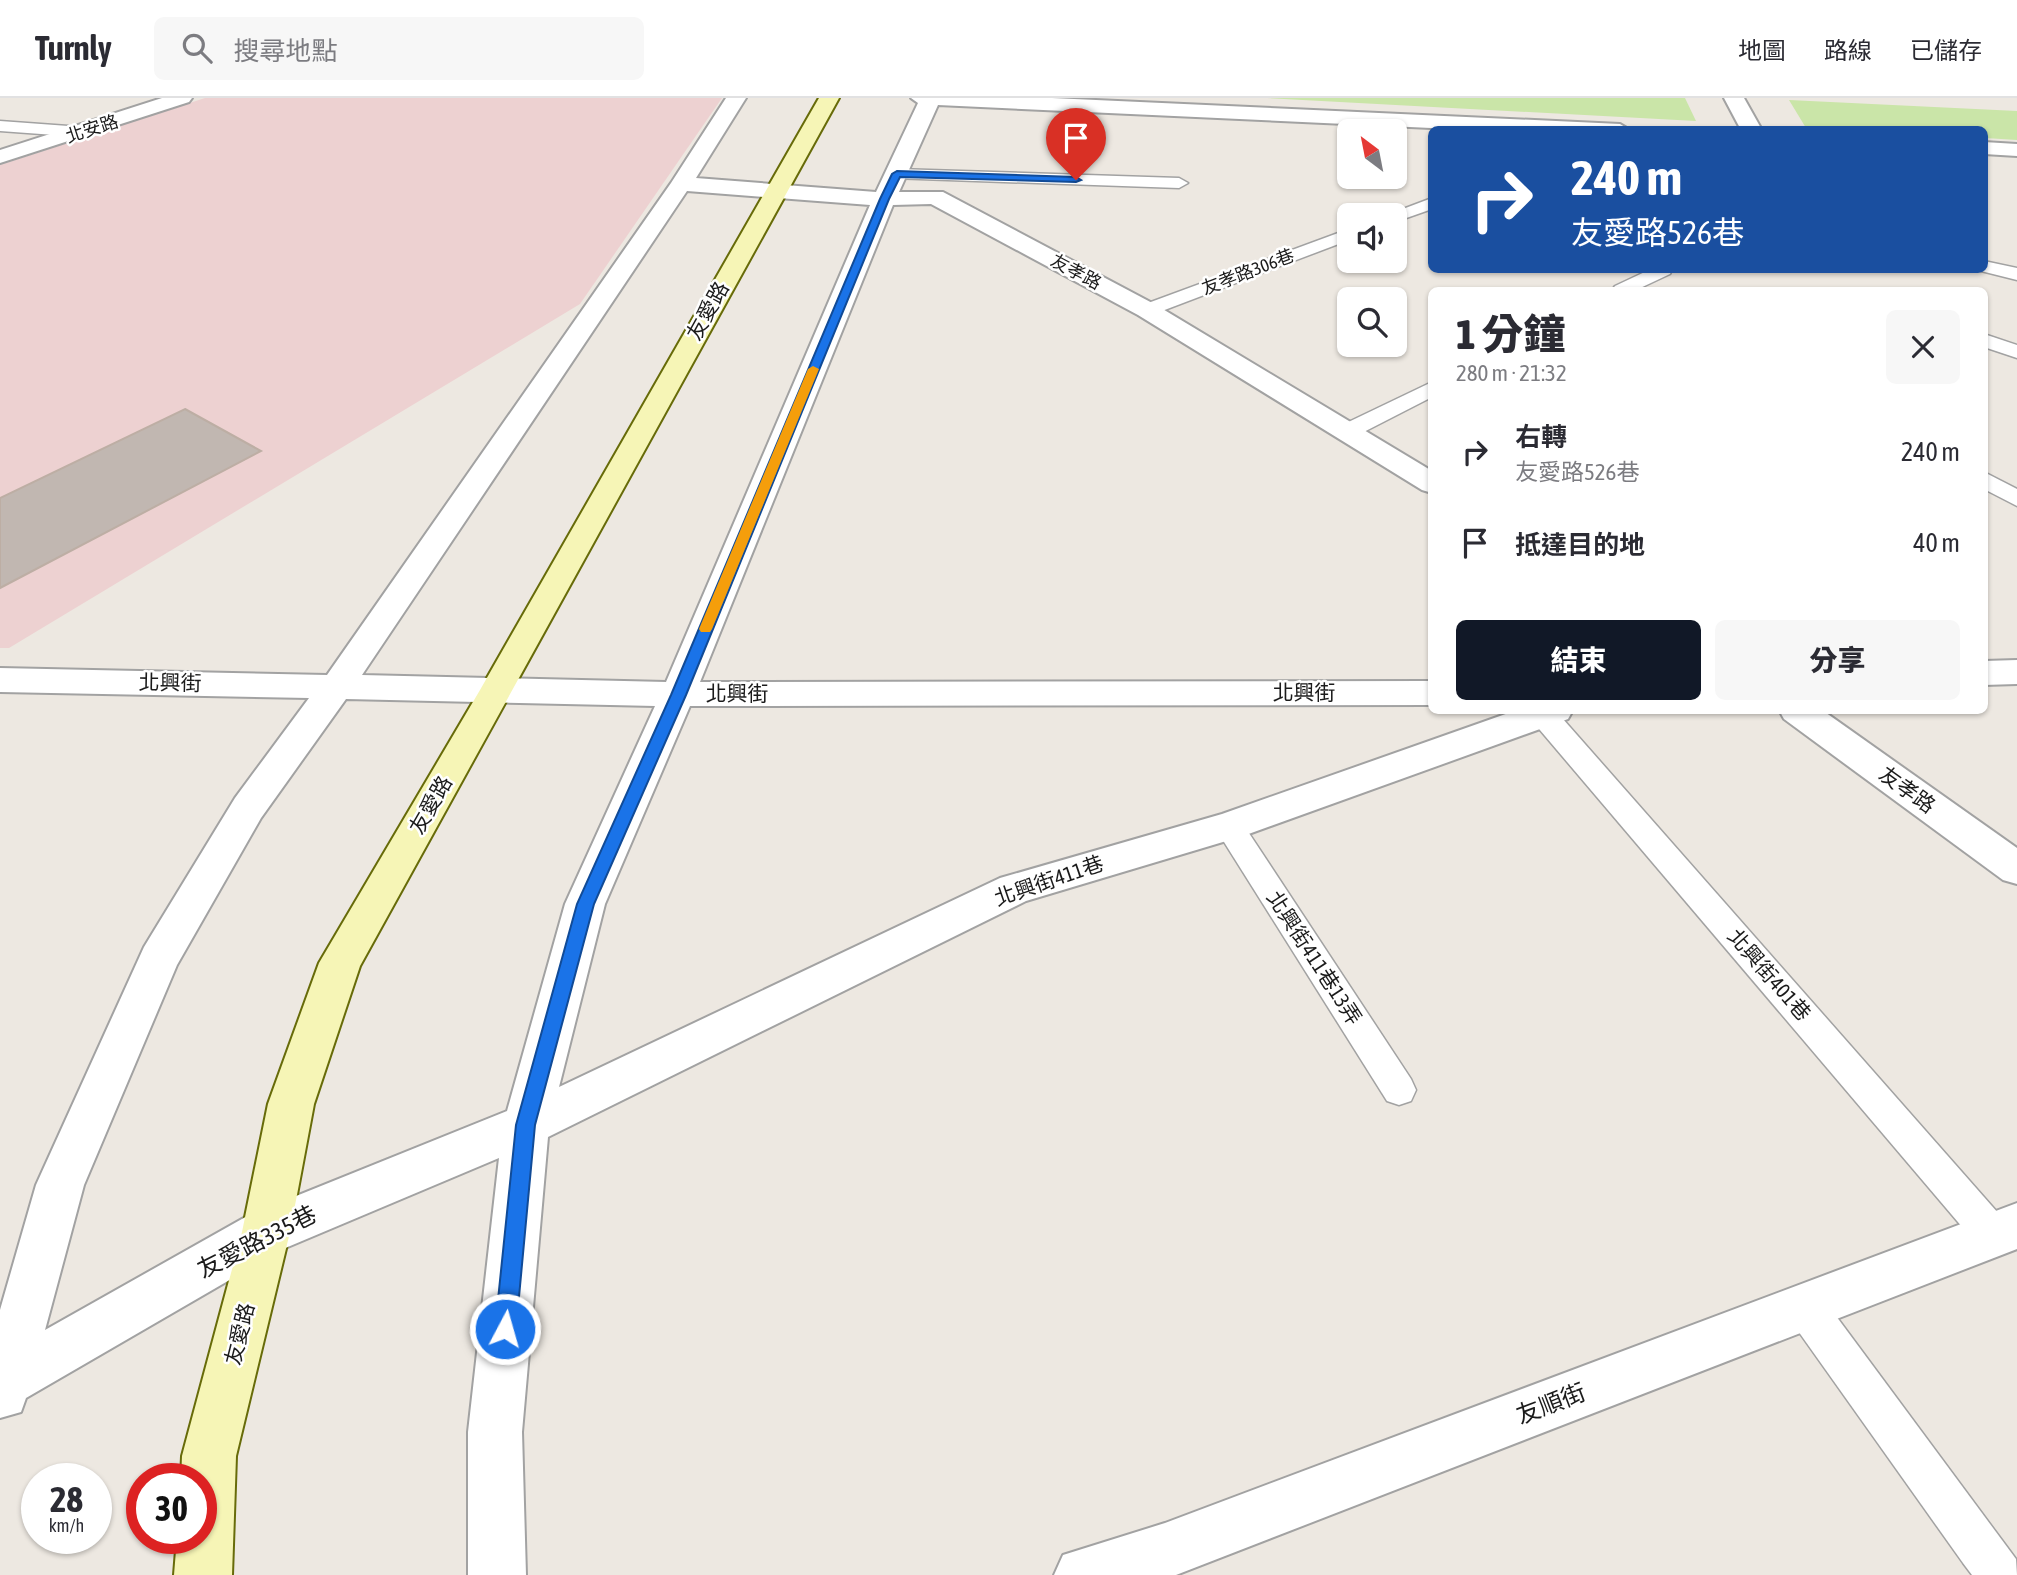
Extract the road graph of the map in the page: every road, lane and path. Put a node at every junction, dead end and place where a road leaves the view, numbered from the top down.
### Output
1 (183, 98) edge
2 (736, 98) edge
3 (829, 98) edge
4 (921, 98) edge
5 (931, 98) edge
6 (1734, 98) edge
7 (1534, 126) edge
8 (1750, 126) edge
9 (0, 127) edge
10 (82, 132) junction
11 (1988, 148) edge
12 (2017, 150) edge
13 (0, 158) edge
14 (897, 174) junction
15 (1179, 183) dead end
16 (681, 184) junction
17 (775, 190) junction
18 (884, 199) junction
19 (1428, 205) edge
20 (1407, 212) edge
21 (1337, 239) edge
22 (1988, 267) edge
23 (1657, 273) edge
24 (2017, 274) edge
25 (1628, 287) edge
26 (1147, 310) junction
27 (1988, 341) edge
28 (2017, 352) edge
29 (1428, 390) edge
30 (1346, 432) junction
31 (1988, 481) edge
32 (1428, 482) edge
33 (2017, 499) edge
34 (2017, 672) edge
35 (1988, 673) edge
36 (8, 686) edge
37 (337, 686) junction
38 (497, 690) junction
39 (1428, 693) edge
40 (678, 695) junction
41 (1547, 714) edge
42 (1551, 714) edge
43 (1802, 714) edge
44 (1229, 826) junction
45 (2017, 869) edge
46 (1399, 1090) dead end
47 (526, 1125) junction
48 (2005, 1231) edge
49 (267, 1232) junction
50 (1805, 1307) junction
51 (2, 1388) edge
52 (1169, 1563) edge
53 (2017, 1567) edge
54 (204, 1575) edge
55 (497, 1575) edge
56 (1083, 1575) edge
57 (2000, 1575) edge

1 - 10 street, 北安路
2 - 16 street
3 - 17 street, 友愛路
4 - 5 street
5 - 7 street
5 - 14 street
6 - 8 street
9 - 10 lane
10 - 13 street, 北安路
11 - 12 street
14 - 15 lane
14 - 18 street
16 - 17 street, 友孝路
16 - 37 street
17 - 18 street, 友孝路
17 - 38 street, 友愛路
18 - 26 street, 友孝路
18 - 40 street
19 - 20 lane
21 - 26 lane, 友孝路306巷
22 - 24 lane
23 - 25 lane
26 - 30 street, 友孝路
27 - 28 lane
29 - 30 lane
30 - 32 street, 友孝路
31 - 33 lane
34 - 35 street
36 - 37 street, 北興街
37 - 38 street, 北興街
37 - 51 street
38 - 40 street, 北興街
38 - 49 street, 友愛路
39 - 40 street, 北興街
40 - 47 street
41 - 44 street, 北興街411巷
42 - 48 lane, 北興街401巷
43 - 45 street, 友孝路
44 - 46 lane, 北興街411巷13弄
44 - 47 street, 北興街411巷
47 - 49 street, 友愛路335巷
47 - 55 street
48 - 50 street, 友順街
49 - 51 street, 友愛路335巷
49 - 54 street, 友愛路
50 - 52 street, 友順街
50 - 57 lane
52 - 56 street, 友順街
53 - 57 lane

